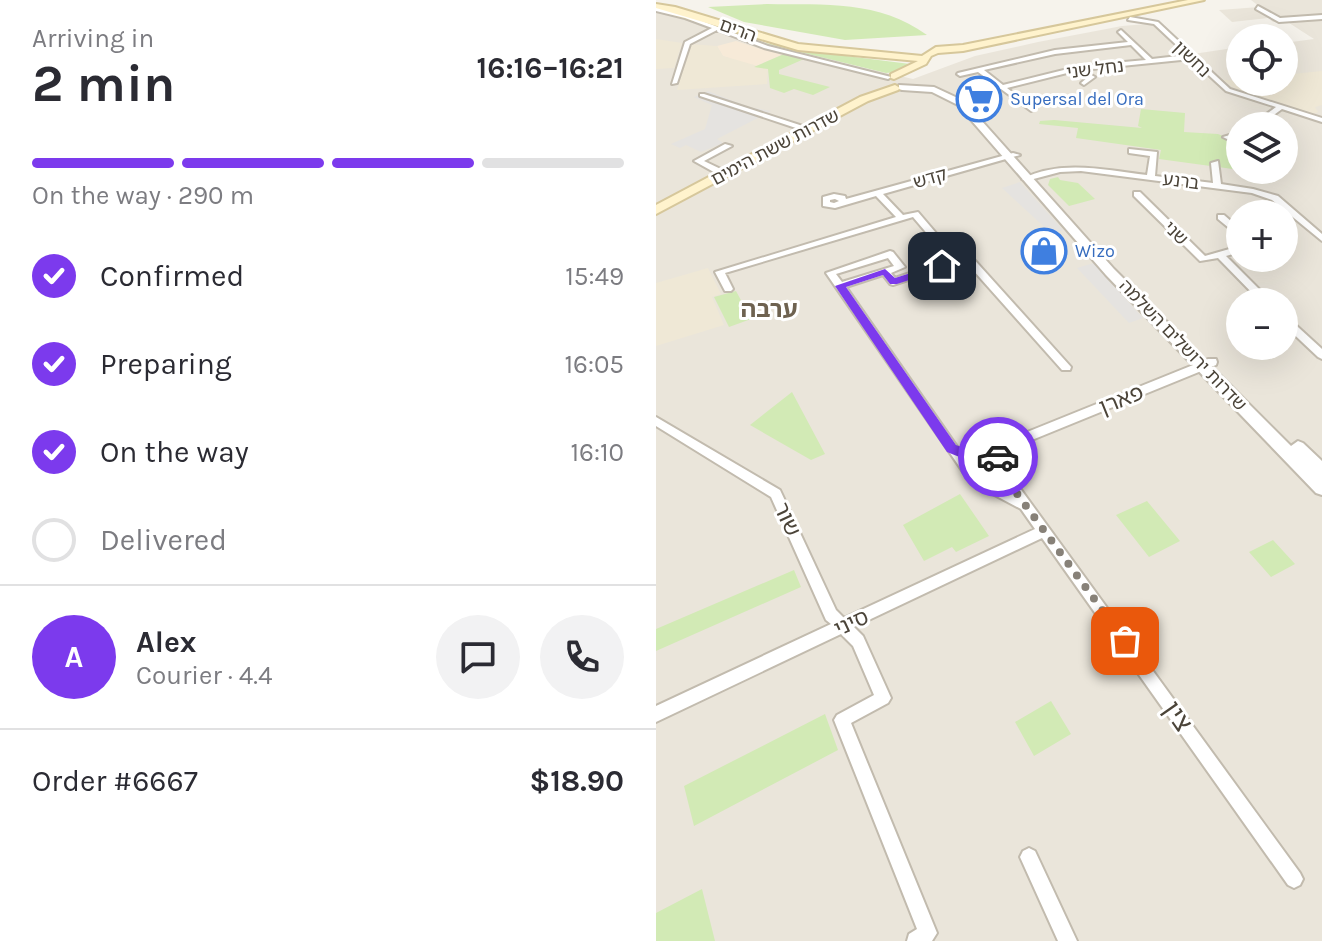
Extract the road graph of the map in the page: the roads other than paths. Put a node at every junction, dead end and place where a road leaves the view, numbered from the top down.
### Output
1 (1200, 0) edge
2 (1212, 0) edge
3 (656, 8) edge
4 (1258, 8) dead end
5 (1322, 17) edge
6 (1156, 19) junction
7 (717, 28) junction
8 (1121, 32) dead end
9 (1132, 43) junction
10 (820, 50) junction
11 (946, 50) junction
12 (901, 57) junction
13 (1190, 57) junction
14 (932, 59) junction
15 (1151, 61) junction
16 (915, 67) junction
17 (978, 69) junction
18 (1076, 69) junction
19 (960, 74) dead end
20 (895, 82) junction
21 (674, 83) dead end
22 (1084, 83) dead end
23 (1002, 87) junction
24 (702, 95) dead end
25 (957, 98) junction
26 (1281, 107) junction
27 (1031, 109) dead end
28 (1274, 112) edge
29 (1322, 120) edge
30 (803, 128) junction
31 (728, 146) dead end
32 (1132, 151) dead end
33 (1083, 154) dead end
34 (1011, 156) junction
35 (1215, 163) dead end
36 (1081, 169) junction
37 (720, 172) junction
38 (1031, 177) junction
39 (1151, 178) junction
40 (1217, 186) junction
41 (878, 193) junction
42 (1137, 194) dead end
43 (656, 201) edge
44 (844, 202) dead end
45 (656, 210) edge
46 (1221, 217) dead end
47 (901, 218) junction
48 (1226, 221) edge
49 (1322, 238) edge
50 (1226, 253) edge
51 (950, 255) dead end
52 (1220, 255) junction
53 (885, 272) junction
54 (840, 286) junction
55 (1253, 288) edge
56 (728, 289) dead end
57 (1298, 332) edge
58 (1322, 355) edge
59 (1207, 364) junction
60 (1066, 367) dead end
61 (656, 421) edge
62 (1030, 436) junction
63 (952, 449) junction
64 (981, 456) junction
65 (1005, 468) junction
66 (1322, 471) edge
67 (976, 478) junction
68 (1322, 488) edge
69 (1034, 513) junction
70 (1045, 530) junction
71 (843, 625) junction
72 (656, 714) edge
73 (1029, 857) dead end
74 (1294, 879) dead end
75 (916, 941) edge
76 (1068, 941) edge

1 - 11 main road
2 - 6 main road
3 - 7 street
3 - 10 main road, הרים
4 - 5 street
6 - 11 main road
6 - 13 street, נחשון
7 - 20 street
7 - 21 street
8 - 9 street
9 - 15 street
9 - 17 street
10 - 12 main road, הרים
10 - 14 main road, הרים
11 - 14 main road
12 - 14 main road, הרים
12 - 16 main road
13 - 15 street, נחל שני
13 - 26 street, נחשון
14 - 16 main road, שדרות ששת הימים
14 - 20 main road, שדרות ששת הימים
15 - 18 street, נחל שני
16 - 20 main road, שדרות ששת הימים
17 - 19 street
17 - 23 street
18 - 22 street
18 - 23 street, נחל שני
20 - 25 street, שדרות ירושלים השלמה
20 - 30 main road, שדרות ששת הימים
23 - 25 street, נחל שני
23 - 27 street
24 - 30 street
25 - 34 street, שדרות ירושלים השלמה
26 - 28 street
26 - 29 street, נחשון
30 - 37 main road, שדרות ששת הימים
31 - 37 street
32 - 39 street
33 - 36 street
34 - 38 street, שדרות ירושלים השלמה
34 - 41 street, קדש
35 - 40 street
36 - 38 street, ברנע
36 - 39 street, ברנע
37 - 43 main road, שדרות ששת הימים
37 - 45 main road, שדרות ששת הימים
38 - 59 street, שדרות ירושלים השלמה
39 - 40 street, ברנע
40 - 49 street, ברנע
41 - 44 street, קדש
41 - 47 street
42 - 52 street, שני
46 - 48 street, שני
47 - 51 street
47 - 56 street
50 - 52 street
52 - 55 street, שני
53 - 54 street
53 - 54 street, צין
53 - 60 street
54 - 63 street, צין
57 - 58 street
59 - 62 street, פארן
59 - 66 street, שדרות ירושלים השלמה
59 - 68 street, שדרות ירושלים השלמה
61 - 71 street, שור
62 - 64 street, פארן
62 - 65 street, פארן
63 - 64 street
63 - 67 street, צין
64 - 65 street
64 - 67 street
65 - 67 street
65 - 69 street, צין
67 - 69 street, צין
69 - 70 street, צין
70 - 71 street, סיני
70 - 74 street, צין
71 - 72 street, סיני
71 - 75 street, שור
73 - 76 street

